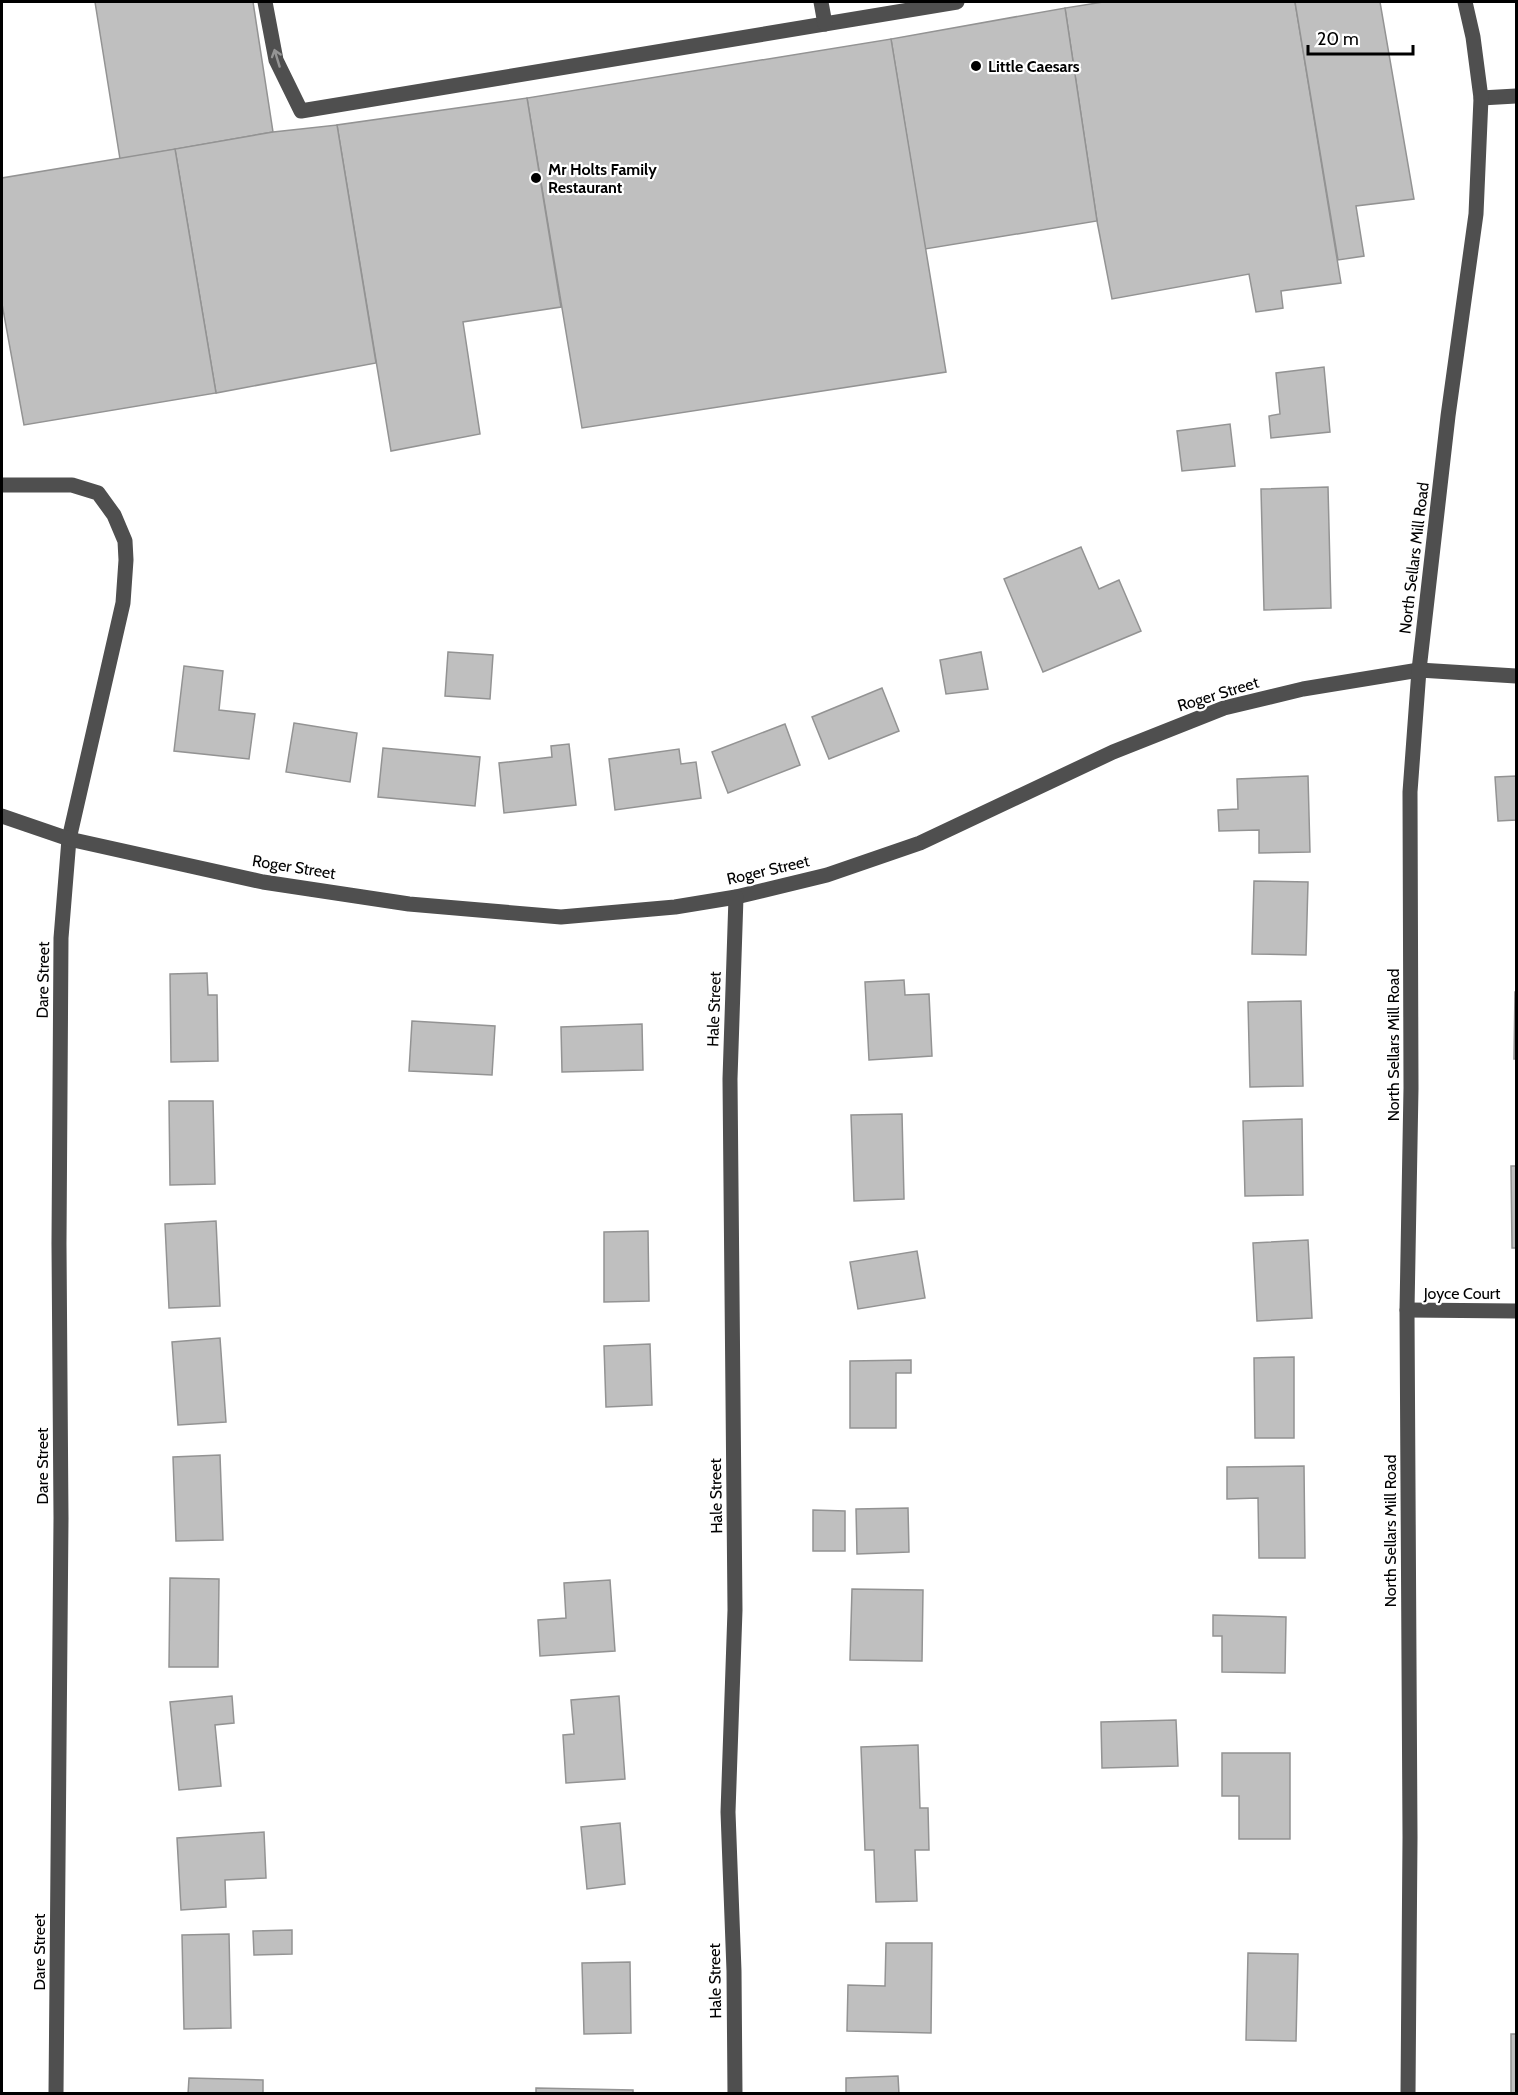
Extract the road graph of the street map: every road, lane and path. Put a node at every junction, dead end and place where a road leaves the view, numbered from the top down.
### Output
1 (265, 2) edge
2 (821, 2) edge
3 (957, 2) edge
4 (1465, 2) edge
5 (825, 24) junction
6 (1516, 96) edge
7 (1481, 98) junction
8 (2, 485) edge
9 (1419, 670) junction
10 (1516, 676) edge
11 (2, 816) edge
12 (69, 839) junction
13 (736, 897) junction
14 (1407, 1310) junction
15 (1516, 1311) edge
16 (56, 2094) edge
17 (735, 2094) edge
18 (1408, 2094) edge

5 -> 1 street
2 - 5 street
3 - 5 street
4 - 7 street, North Sellars Mill Road
6 - 7 street
7 - 9 street, North Sellars Mill Road
8 - 12 street, Dare Street
9 - 10 street, Roger Street
9 - 13 street, Roger Street
9 - 14 street, North Sellars Mill Road
11 - 12 street, Roger Street
12 - 13 street, Roger Street
12 - 16 street, Dare Street
13 - 17 street, Hale Street
14 - 15 street, Joyce Court
14 - 18 street, North Sellars Mill Road

